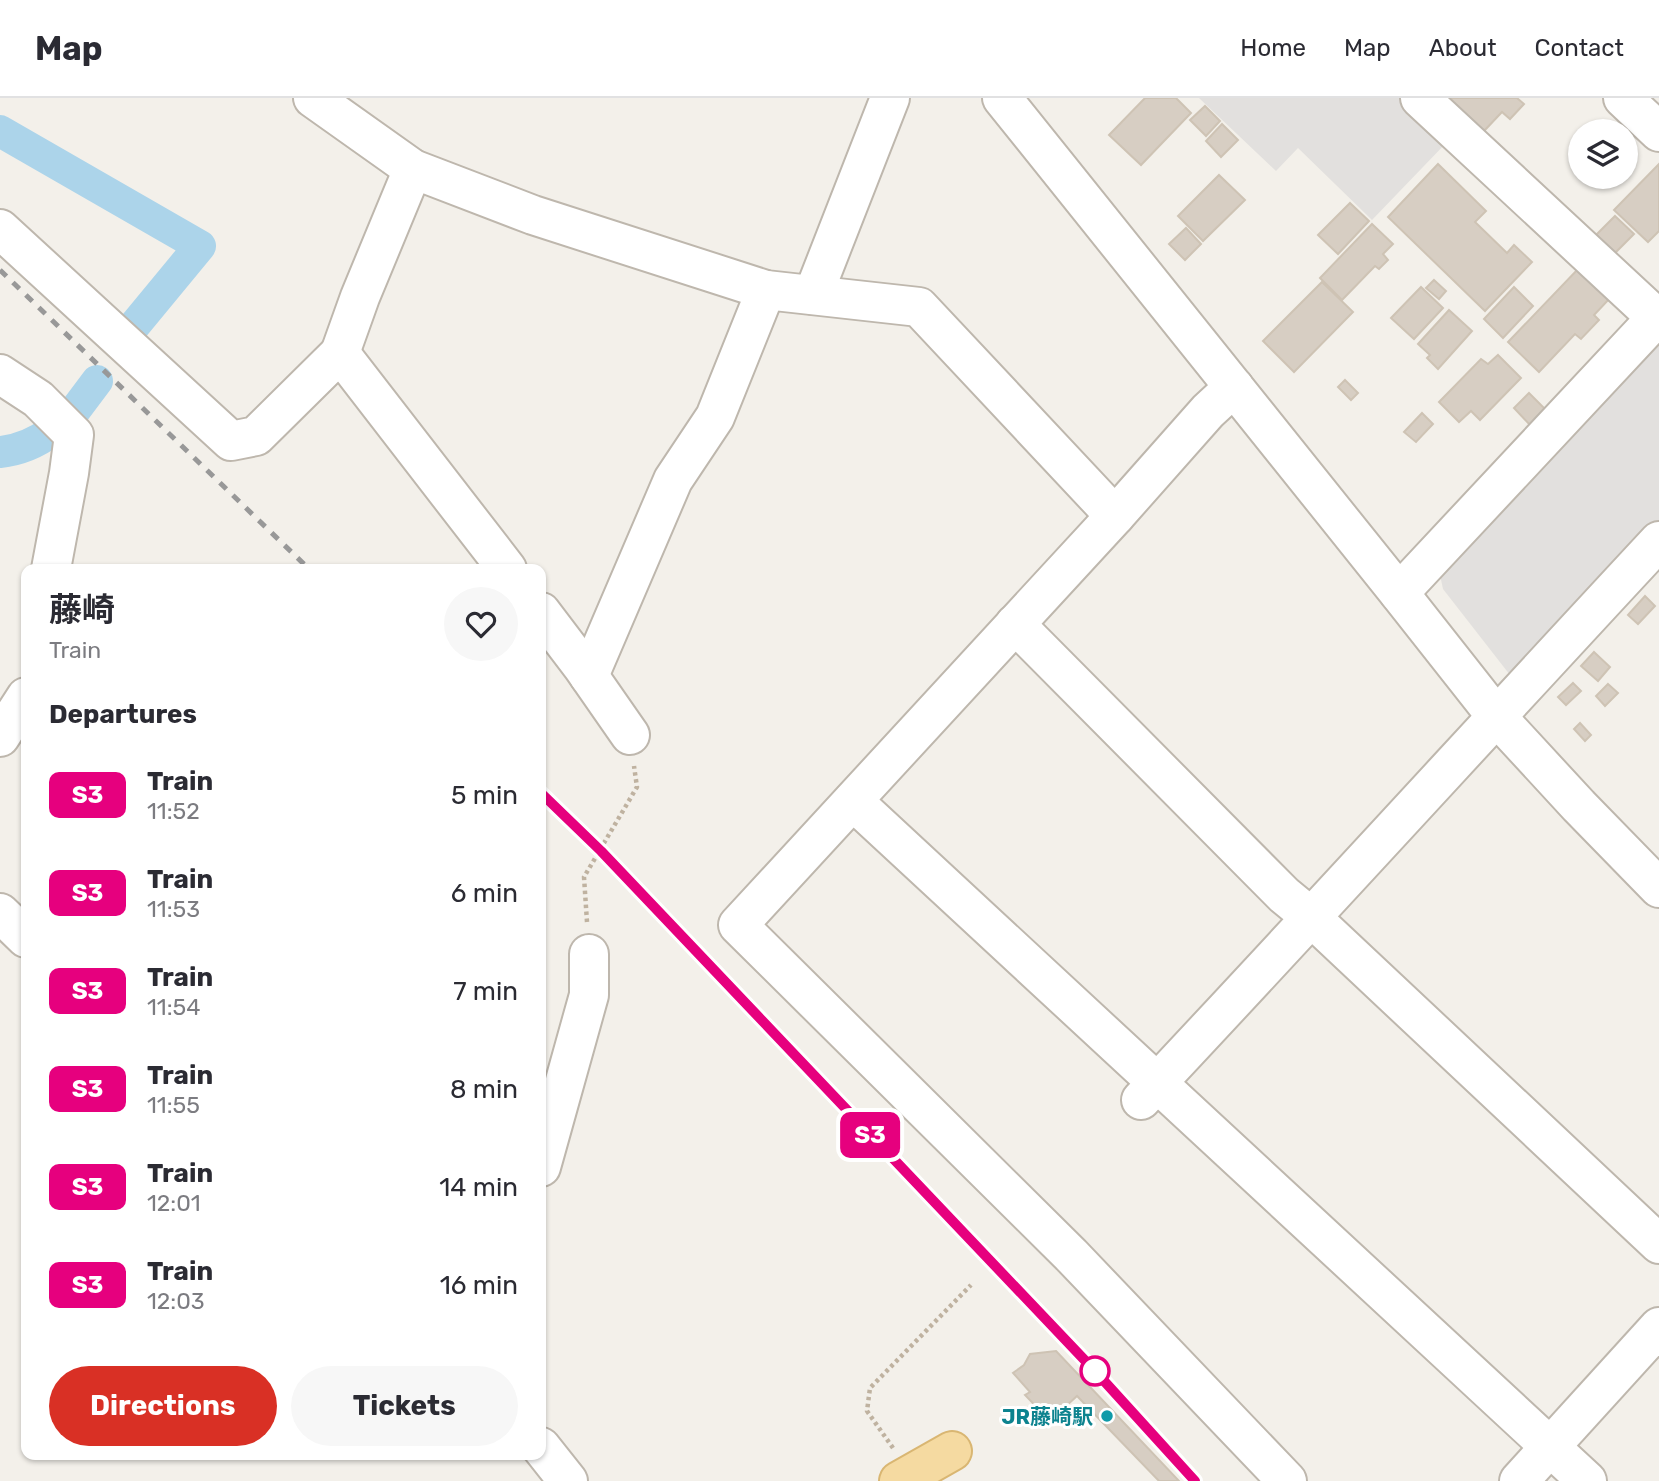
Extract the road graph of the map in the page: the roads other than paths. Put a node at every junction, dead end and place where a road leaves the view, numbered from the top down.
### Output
1 (313, 98) edge
2 (890, 98) edge
3 (1002, 98) edge
4 (1420, 98) edge
5 (1623, 98) edge
6 (1659, 132) edge
7 (413, 169) junction
8 (0, 229) edge
9 (766, 290) junction
10 (813, 295) junction
11 (1658, 318) edge
12 (340, 353) junction
13 (0, 374) edge
14 (1234, 387) junction
15 (1115, 516) junction
16 (1659, 541) edge
17 (52, 564) edge
18 (503, 564) edge
19 (1399, 593) junction
20 (546, 619) edge
21 (1015, 624) junction
22 (589, 676) junction
23 (21, 705) edge
24 (1496, 716) junction
25 (630, 735) road end
26 (0, 737) edge
27 (853, 801) junction
28 (1659, 888) edge
29 (0, 913) edge
30 (1312, 918) junction
31 (21, 933) edge
32 (589, 954) road end
33 (1150, 1092) junction
34 (546, 1149) edge
35 (1659, 1244) edge
36 (1659, 1327) edge
37 (1550, 1446) junction
38 (953, 1451) dead end
39 (546, 1453) edge
40 (906, 1478) edge
41 (568, 1481) edge
42 (1287, 1481) edge
43 (1519, 1481) edge
44 (1587, 1481) edge

1 - 7 street
2 - 10 street
3 - 14 street
4 - 11 street
5 - 6 street
7 - 9 street
7 - 12 street
8 - 12 street
9 - 10 street
9 - 22 street
10 - 15 street
11 - 19 street
12 - 18 street
13 - 17 street
14 - 15 street
14 - 19 street
15 - 21 street
16 - 24 street
19 - 24 street
20 - 22 street
21 - 27 street
21 - 30 street
22 - 25 street
23 - 26 street
24 - 28 street
24 - 30 street
27 - 33 street
27 - 42 street
29 - 31 street
30 - 33 street
30 - 35 street
32 - 34 street
33 - 37 street
36 - 37 street
37 - 43 street
37 - 44 street
38 - 40 main road
39 - 41 street

